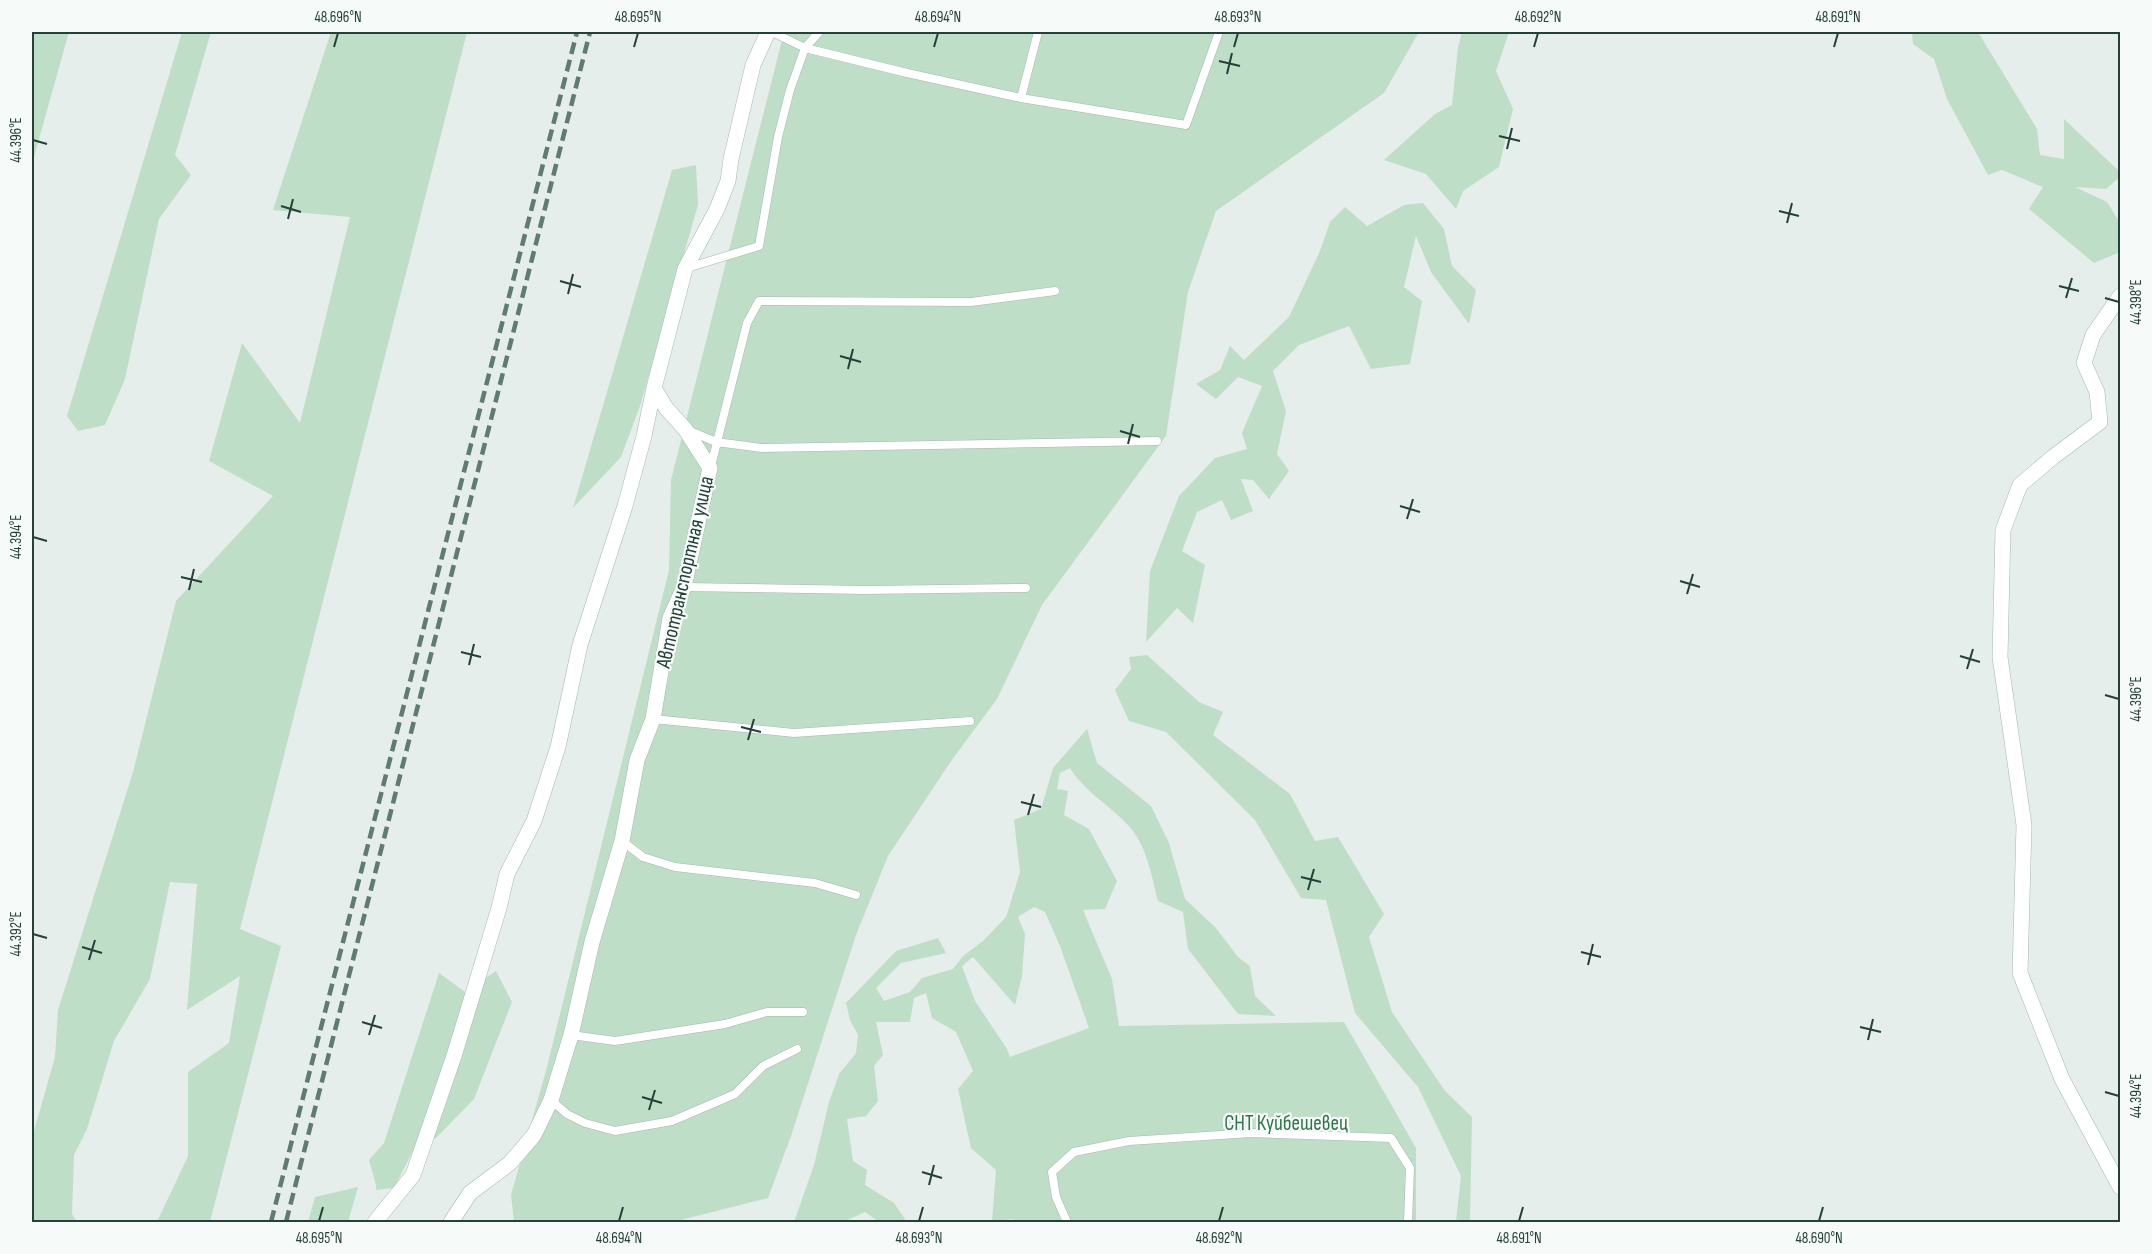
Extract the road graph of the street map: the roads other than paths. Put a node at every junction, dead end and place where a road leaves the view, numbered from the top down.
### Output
1 (770, 32) edge
2 (819, 32) edge
3 (1038, 32) edge
4 (1219, 32) edge
5 (805, 48) junction
6 (1021, 98) junction
7 (685, 269) junction
8 (1055, 291) dead end
9 (2121, 296) edge
10 (654, 388) junction
11 (685, 429) junction
12 (1157, 441) dead end
13 (716, 442) junction
14 (710, 468) junction
15 (684, 587) junction
16 (1026, 588) dead end
17 (653, 719) junction
18 (970, 721) dead end
19 (622, 841) junction
20 (856, 896) dead end
21 (803, 1012) dead end
22 (571, 1035) junction
23 (797, 1049) dead end
24 (551, 1100) junction
25 (2121, 1187) edge
26 (375, 1222) edge
27 (451, 1222) edge
28 (1067, 1222) edge
29 (1408, 1222) edge

1 - 5 lane
1 - 7 street
2 - 5 lane
3 - 6 lane
4 - 6 lane
5 - 6 lane
5 - 7 lane
7 - 10 street
8 - 13 lane
9 - 25 street
10 - 11 street, Автотранспортная улица
10 - 26 street
11 - 13 lane
11 - 14 street, Автотранспортная улица
12 - 13 lane
13 - 14 lane
14 - 15 street, Автотранспортная улица
15 - 16 lane
15 - 17 street, Автотранспортная улица
17 - 18 lane
17 - 19 street, Автотранспортная улица
19 - 20 lane
19 - 22 street, Автотранспортная улица
21 - 22 lane
22 - 24 street, Автотранспортная улица
23 - 24 lane
24 - 27 street, Автотранспортная улица
28 - 29 lane

